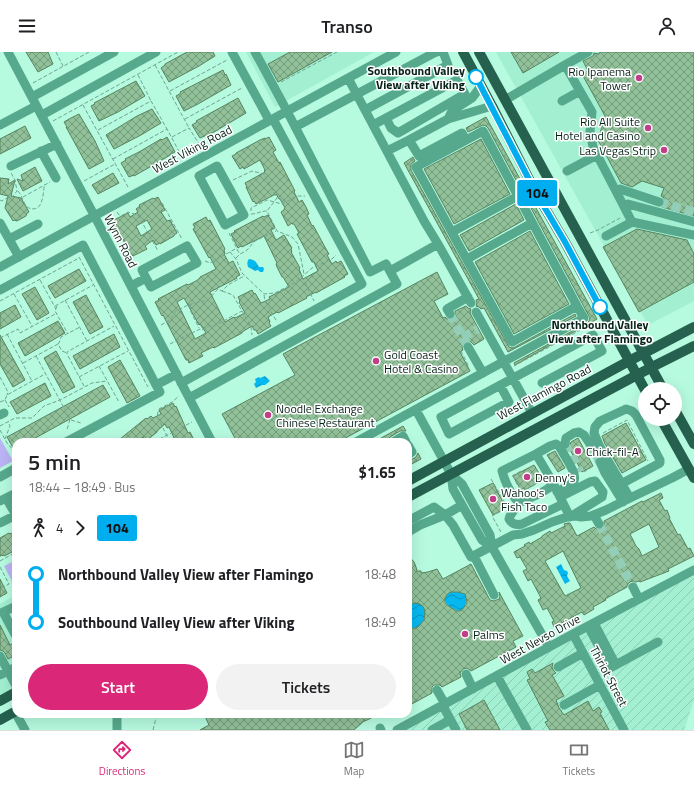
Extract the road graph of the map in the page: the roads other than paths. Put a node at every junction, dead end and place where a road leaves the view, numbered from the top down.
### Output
1 (8, 52) edge
2 (114, 52) edge
3 (156, 52) edge
4 (255, 52) edge
5 (396, 52) edge
6 (437, 52) edge
7 (443, 52) edge
8 (463, 52) edge
9 (479, 52) edge
10 (588, 52) edge
11 (230, 56) edge
12 (448, 65) junction
13 (565, 65) junction
14 (348, 78) junction
15 (457, 80) junction
16 (481, 86) junction
17 (580, 91) junction
18 (356, 94) junction
19 (32, 97) junction
20 (505, 100) junction
21 (562, 101) dead end
22 (36, 106) junction
23 (492, 106) junction
24 (365, 110) junction
25 (287, 111) junction
26 (42, 115) junction
27 (386, 118) junction
28 (448, 119) junction
29 (271, 120) junction
30 (0, 125) edge
31 (373, 125) junction
32 (295, 127) junction
33 (409, 140) junction
34 (466, 140) junction
35 (57, 144) junction
36 (41, 151) junction
37 (387, 151) junction
38 (597, 155) junction
39 (202, 157) junction
40 (11, 166) road end
41 (209, 171) junction
42 (567, 171) dead end
43 (56, 178) road end
44 (616, 191) junction
45 (635, 193) junction
46 (518, 196) junction
47 (660, 202) tunnel mouth
48 (628, 212) junction
49 (94, 215) junction
50 (692, 222) edge
51 (0, 223) edge
52 (532, 223) junction
53 (38, 224) dead end
54 (452, 232) junction
55 (691, 235) edge
56 (606, 236) dead end
57 (9, 239) junction
58 (438, 244) junction
59 (19, 257) junction
60 (467, 259) junction
61 (0, 267) edge
62 (390, 271) junction
63 (146, 278) junction
64 (131, 286) junction
65 (0, 290) edge
66 (577, 306) junction
67 (476, 312) dead end
68 (450, 314) dead end
69 (694, 327) edge
70 (694, 346) edge
71 (464, 349) tunnel mouth
72 (644, 353) junction
73 (630, 361) junction
74 (503, 362) junction
75 (652, 367) junction
76 (483, 373) junction
77 (177, 374) junction
78 (637, 376) junction
79 (512, 379) junction
80 (640, 382) edge
81 (660, 382) edge
82 (181, 383) junction
83 (542, 383) dead end
84 (152, 386) junction
85 (500, 386) junction
86 (189, 398) junction
87 (416, 410) junction
88 (532, 414) junction
89 (682, 423) edge
90 (665, 426) edge
91 (74, 438) edge
92 (210, 438) edge
93 (364, 438) edge
94 (565, 444) dead end
95 (589, 444) junction
96 (694, 444) edge
97 (536, 454) junction
98 (444, 461) junction
99 (598, 463) tunnel mouth
100 (688, 469) junction
101 (12, 470) edge
102 (582, 472) tunnel mouth
103 (451, 474) junction
104 (0, 477) edge
105 (694, 478) edge
106 (412, 479) edge
107 (553, 479) junction
108 (621, 484) junction
109 (582, 486) junction
110 (12, 495) edge
111 (412, 495) edge
112 (560, 498) junction
113 (3, 500) edge
114 (626, 500) junction
115 (520, 503) junction
116 (462, 505) junction
117 (12, 510) edge
118 (445, 515) junction
119 (594, 515) junction
120 (12, 517) edge
121 (570, 517) junction
122 (412, 519) edge
123 (0, 523) edge
124 (599, 524) tunnel mouth
125 (412, 530) edge
126 (492, 547) junction
127 (474, 556) junction
128 (694, 570) edge
129 (633, 587) tunnel mouth
130 (494, 594) dead end
131 (639, 599) junction
132 (12, 608) edge
133 (591, 624) junction
134 (12, 629) edge
135 (573, 634) junction
136 (658, 642) dead end
137 (549, 648) junction
138 (583, 653) junction
139 (4, 658) edge
140 (558, 667) dead end
141 (8, 671) edge
142 (466, 674) dead end
143 (497, 676) junction
144 (600, 685) junction
145 (474, 689) junction
146 (437, 690) dead end
147 (12, 694) edge
148 (0, 701) edge
149 (444, 705) junction
150 (564, 705) dead end
151 (12, 714) edge
152 (18, 718) edge
153 (117, 718) edge
154 (0, 720) edge
155 (450, 720) junction
156 (25, 730) edge
157 (118, 730) edge
158 (397, 730) edge
159 (432, 730) edge
160 (456, 730) edge
161 (527, 730) edge
162 (624, 730) edge

1 - 19 street, Wynn Road
2 - 19 street
3 - 26 street
4 - 25 street
5 - 14 street, West Viking Road
6 - 18 street
7 - 12 street
8 - 16 main road
9 - 20 main road
10 - 13 street
11 - 29 street
12 - 15 street
12 - 24 street
13 - 17 street
13 - 20 street
14 - 18 street
14 - 25 street, West Viking Road
15 - 27 street
15 - 27 street
16 - 23 main road
16 - 28 street
17 - 21 street
17 - 38 street
18 - 24 street
18 - 32 street
19 - 22 street, Wynn Road
20 - 23 main road
20 - 72 main road
22 - 26 street, Wynn Road
22 - 30 street
23 - 28 street
23 - 73 main road
24 - 31 street
25 - 29 street, West Viking Road
25 - 32 street
26 - 35 street, Wynn Road
27 - 31 street
28 - 33 street
29 - 39 street, West Viking Road
29 - 82 street
31 - 37 street
32 - 62 street
33 - 34 street
33 - 37 street
34 - 46 street
34 - 54 street
35 - 36 street
35 - 49 street, Wynn Road
36 - 40 street
36 - 43 street
37 - 58 street
38 - 42 street
38 - 44 street
39 - 41 street
39 - 49 street, West Viking Road
41 - 41 street
44 - 45 street
44 - 48 street
45 - 47 street
45 - 48 street
46 - 52 street
46 - 54 street
48 - 50 street
48 - 55 street
48 - 56 street
49 - 59 street, West Viking Road
49 - 64 street, Wynn Road
50 - 55 street
51 - 57 street
52 - 60 street
52 - 66 street
53 - 57 street
54 - 60 street
57 - 59 street
58 - 62 street
58 - 68 street
59 - 61 street, West Viking Road
60 - 66 street
62 - 86 street
63 - 63 street
63 - 64 street
64 - 77 street, Wynn Road
65 - 84 street
66 - 74 street
67 - 74 street
69 - 72 main road, West Flamingo Road
70 - 75 main road
71 - 76 street
72 - 73 main road, West Flamingo Road
72 - 75 main road
73 - 78 main road
73 - 88 main road, West Flamingo Road
74 - 76 street
74 - 79 street
75 - 78 main road
75 - 81 main road
76 - 87 street
77 - 82 street, Wynn Road
77 - 84 street
78 - 80 main road
78 - 103 main road
79 - 83 street
79 - 85 street
79 - 88 street
82 - 86 street, Wynn Road
84 - 91 street
85 - 85 street
86 - 92 street, Wynn Road
87 - 93 street
87 - 98 street
88 - 98 main road, West Flamingo Road
89 - 96 main road
90 - 100 main road
94 - 95 street
95 - 108 street
95 - 108 street
97 - 107 street
97 - 112 street
97 - 115 street
98 - 103 street
98 - 106 main road, West Flamingo Road
99 - 114 street
100 - 105 main road
100 - 114 street
101 - 104 street
102 - 109 street
103 - 111 main road
103 - 116 street
103 - 126 street
107 - 112 street
107 - 115 street
108 - 114 street
109 - 112 street
109 - 121 street
110 - 113 street
112 - 115 street
112 - 121 street
113 - 117 street
114 - 119 street
116 - 118 street
116 - 126 street
118 - 122 street
118 - 125 street
118 - 127 street
119 - 121 street
119 - 124 street
120 - 123 street
121 - 126 street
126 - 127 street
126 - 137 street
127 - 130 street
128 - 131 street, West Nevso Drive
129 - 131 street
131 - 133 street, West Nevso Drive
132 - 134 street
133 - 135 street, West Nevso Drive
133 - 136 street
135 - 137 street, West Nevso Drive
135 - 138 street, Thiriot Street
137 - 143 street, West Nevso Drive
138 - 140 street
138 - 144 street, Thiriot Street
139 - 141 street
142 - 145 street
143 - 145 street, West Nevso Drive
143 - 161 street
144 - 150 street
144 - 162 street, Thiriot Street
145 - 149 street, West Nevso Drive
146 - 149 street
147 - 148 main road
149 - 155 street
149 - 158 street, West Nevso Drive
151 - 154 main road
152 - 156 street
153 - 157 street
155 - 159 street
155 - 160 street

